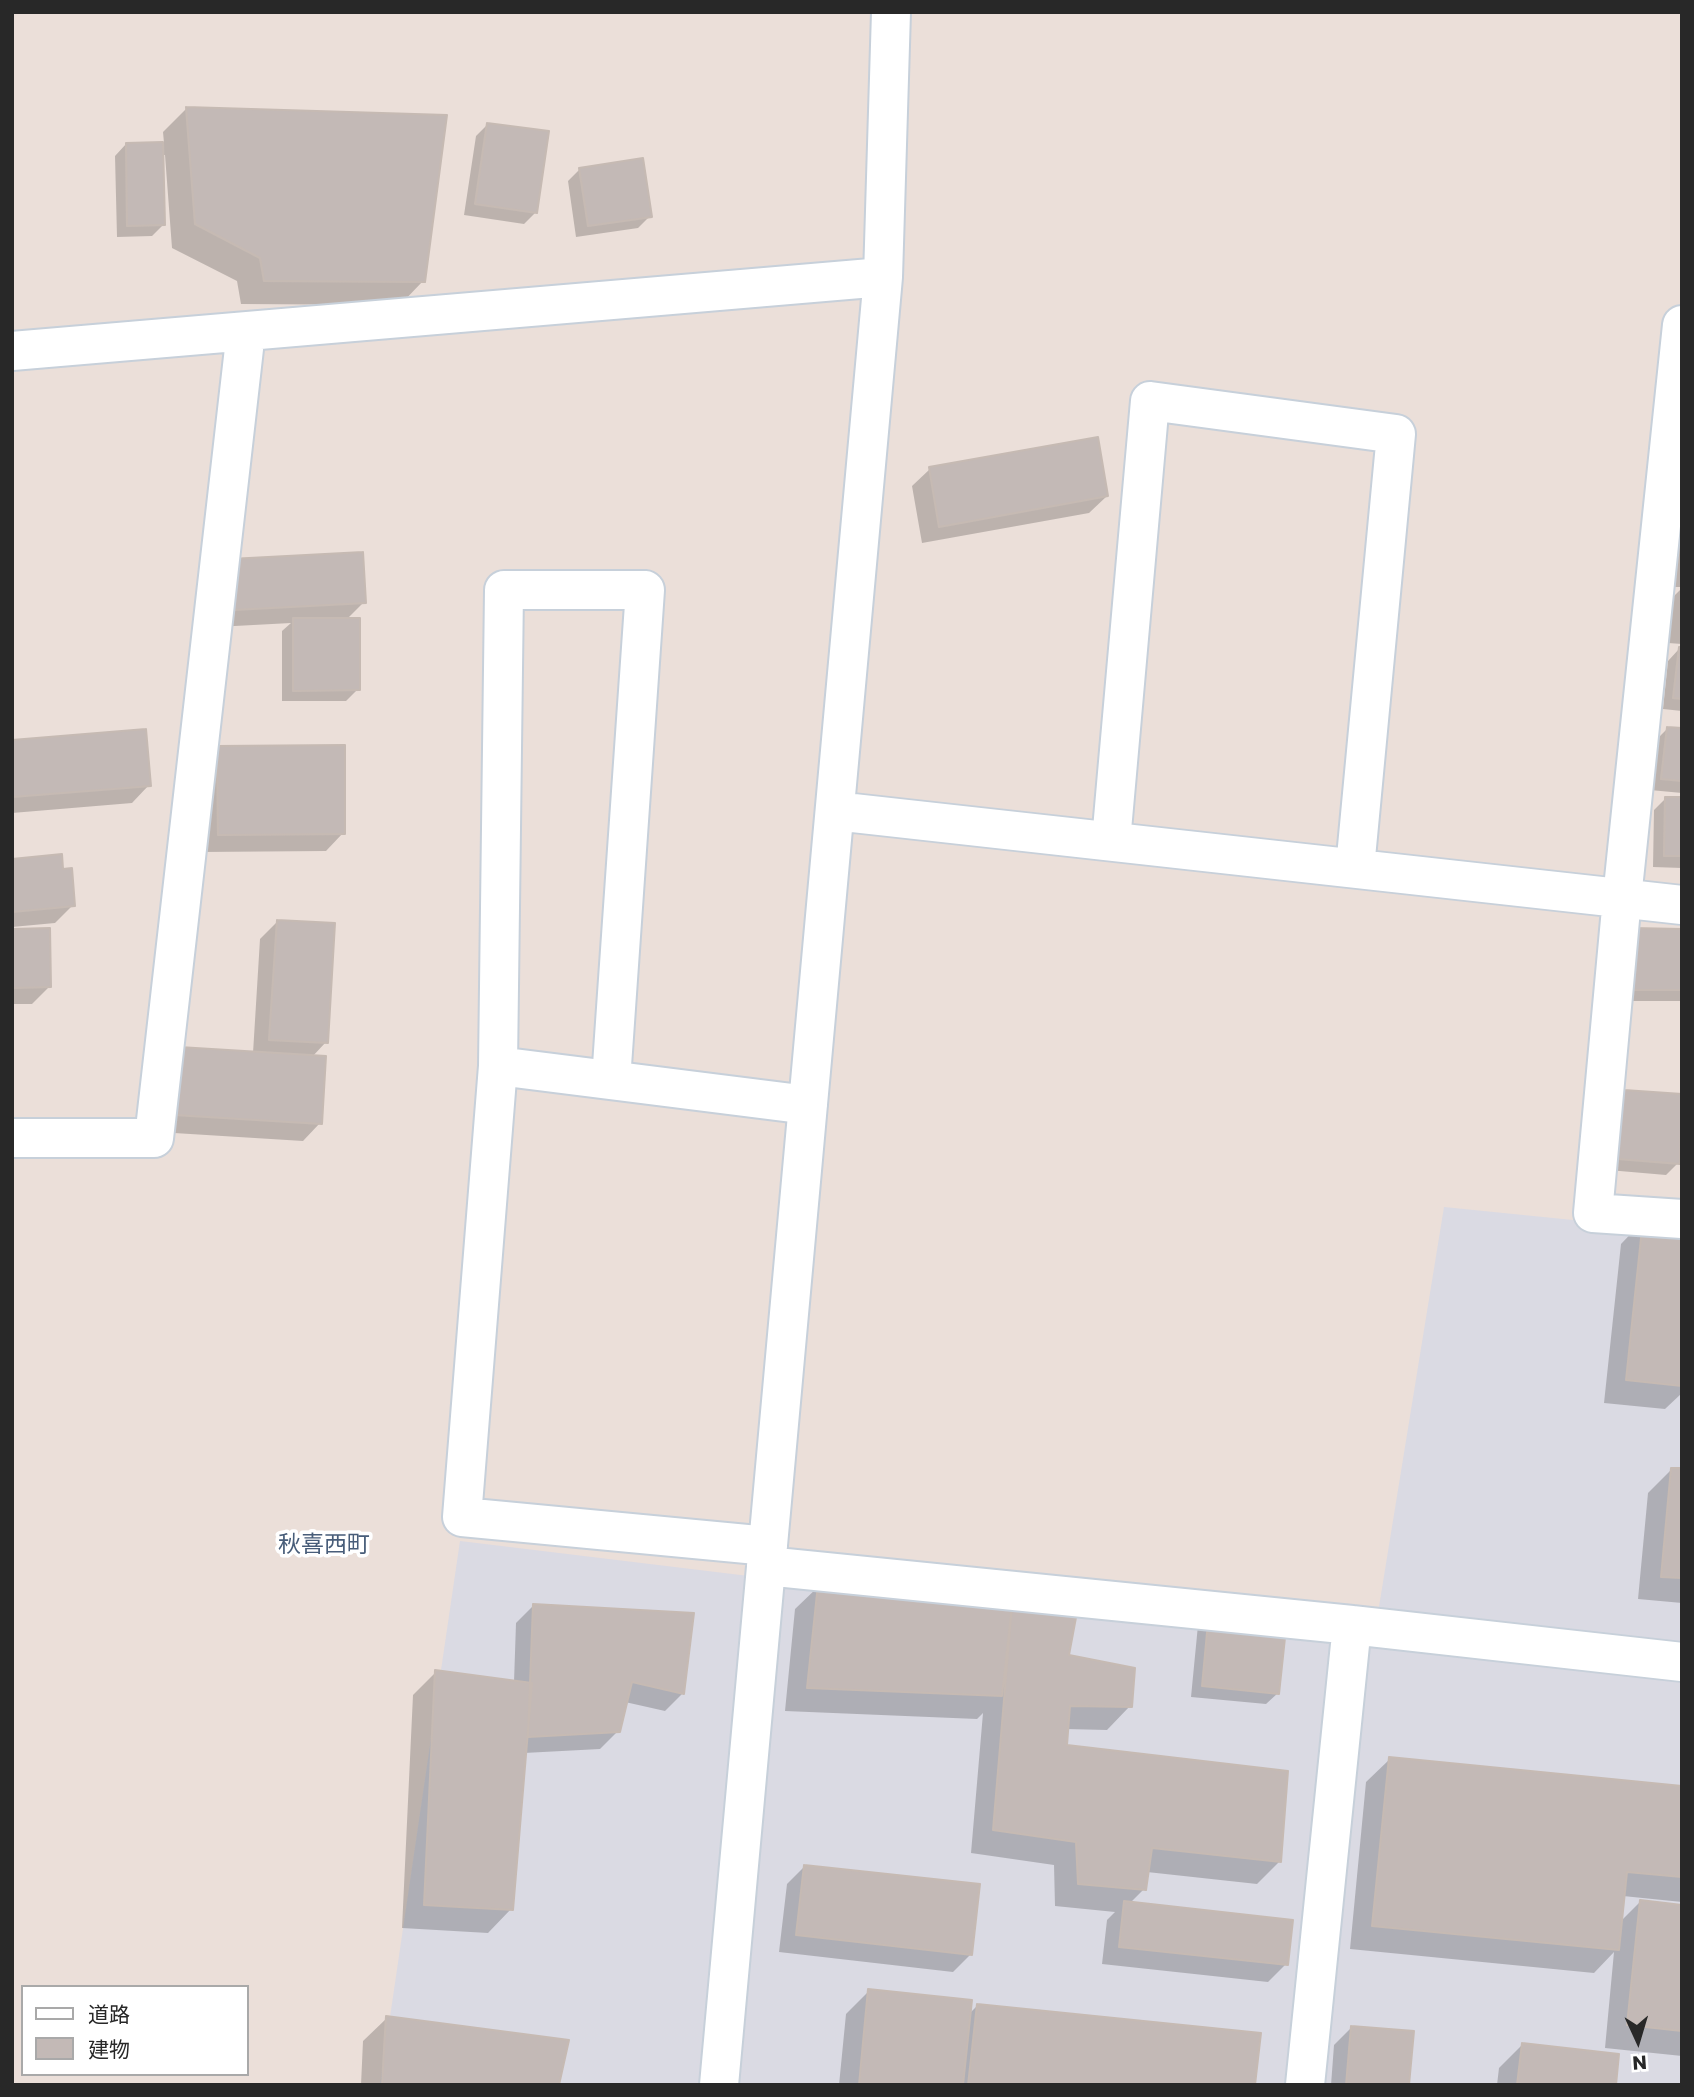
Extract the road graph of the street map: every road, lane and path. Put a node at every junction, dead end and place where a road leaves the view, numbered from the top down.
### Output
1 (891, 12) edge
2 (883, 276) junction
3 (1682, 325) edge
4 (246, 331) junction
5 (12, 351) edge
6 (835, 811) junction
7 (1111, 841) junction
8 (1355, 869) junction
9 (1622, 898) junction
10 (1682, 905) edge
11 (498, 1066) junction
12 (611, 1080) junction
13 (808, 1105) junction
14 (12, 1138) edge
15 (1682, 1219) edge
16 (767, 1556) junction
17 (1352, 1625) junction
18 (1682, 1662) edge
19 (719, 2085) edge
20 (1306, 2085) edge

1 - 2 street
2 - 4 street
2 - 6 street
3 - 9 street
4 - 5 street
4 - 14 street
6 - 7 street
6 - 13 street
7 - 8 street
7 - 8 street
8 - 9 street
9 - 10 street
9 - 15 street
11 - 12 street
11 - 12 street
11 - 16 street
12 - 13 street
13 - 16 street
16 - 17 street
16 - 19 street
17 - 18 street
17 - 20 street

